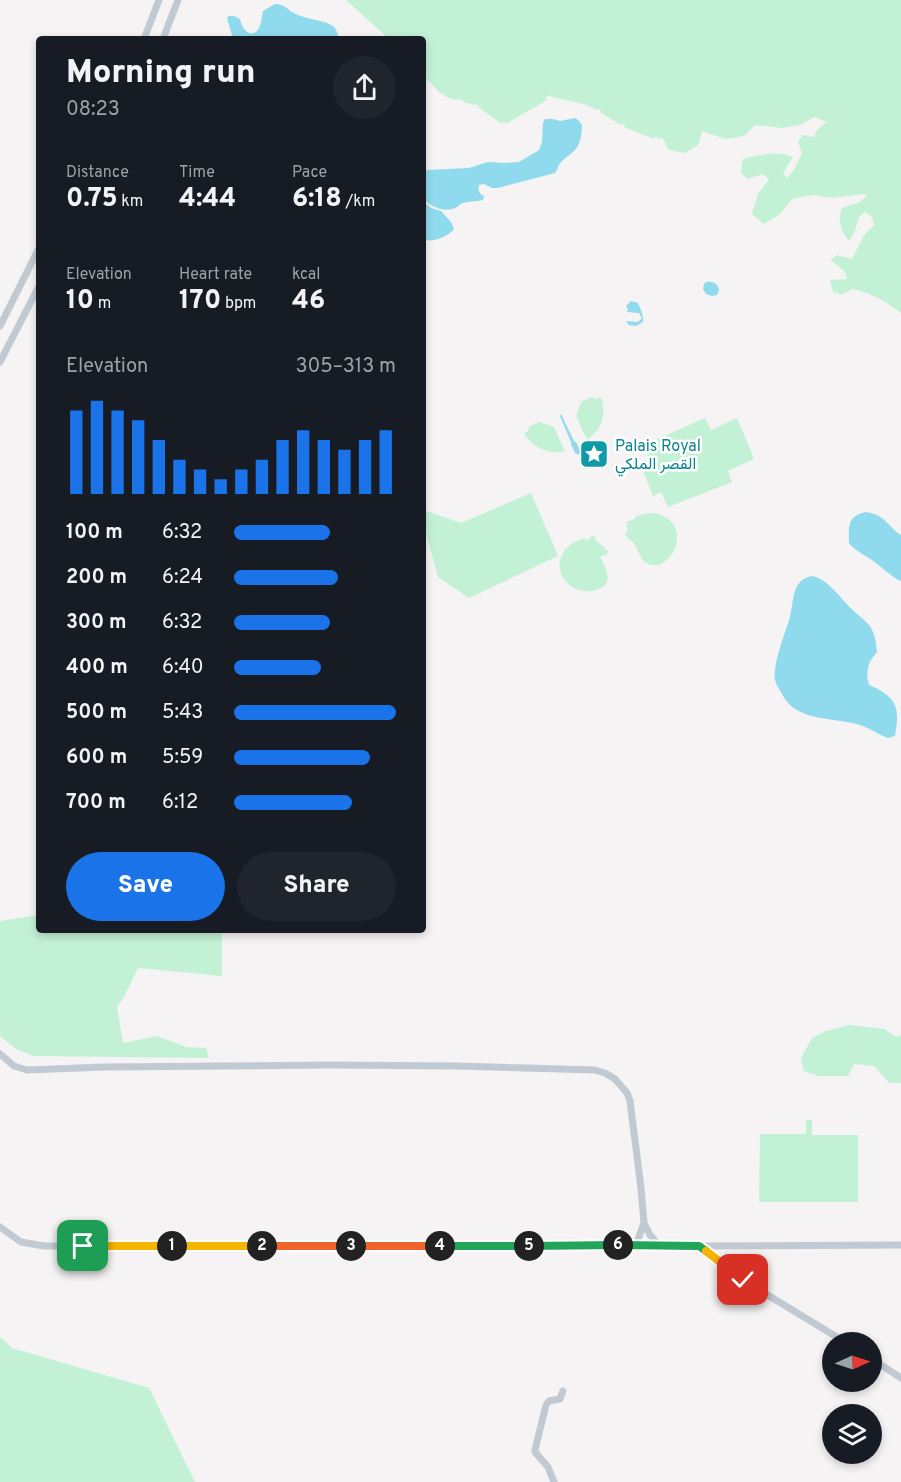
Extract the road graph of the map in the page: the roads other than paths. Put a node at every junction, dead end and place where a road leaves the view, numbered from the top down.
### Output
1 (159, 0) edge
2 (178, 0) edge
3 (145, 36) edge
4 (164, 36) edge
5 (36, 254) edge
6 (36, 292) edge
7 (0, 326) edge
8 (0, 362) edge
9 (0, 1054) edge
10 (644, 1223) junction
11 (0, 1227) edge
12 (636, 1245) junction
13 (659, 1245) junction
14 (901, 1245) edge
15 (699, 1246) junction
16 (829, 1332) edge
17 (882, 1366) edge
18 (901, 1378) edge
19 (563, 1391) dead end
20 (554, 1482) edge

1 - 3 street
2 - 4 street
5 - 7 street
6 - 8 street
9 - 10 street
10 - 12 street
10 - 13 street
11 - 12 street
12 - 13 street
13 - 15 street
14 - 15 street
15 - 16 street
17 - 18 street
19 - 20 street

